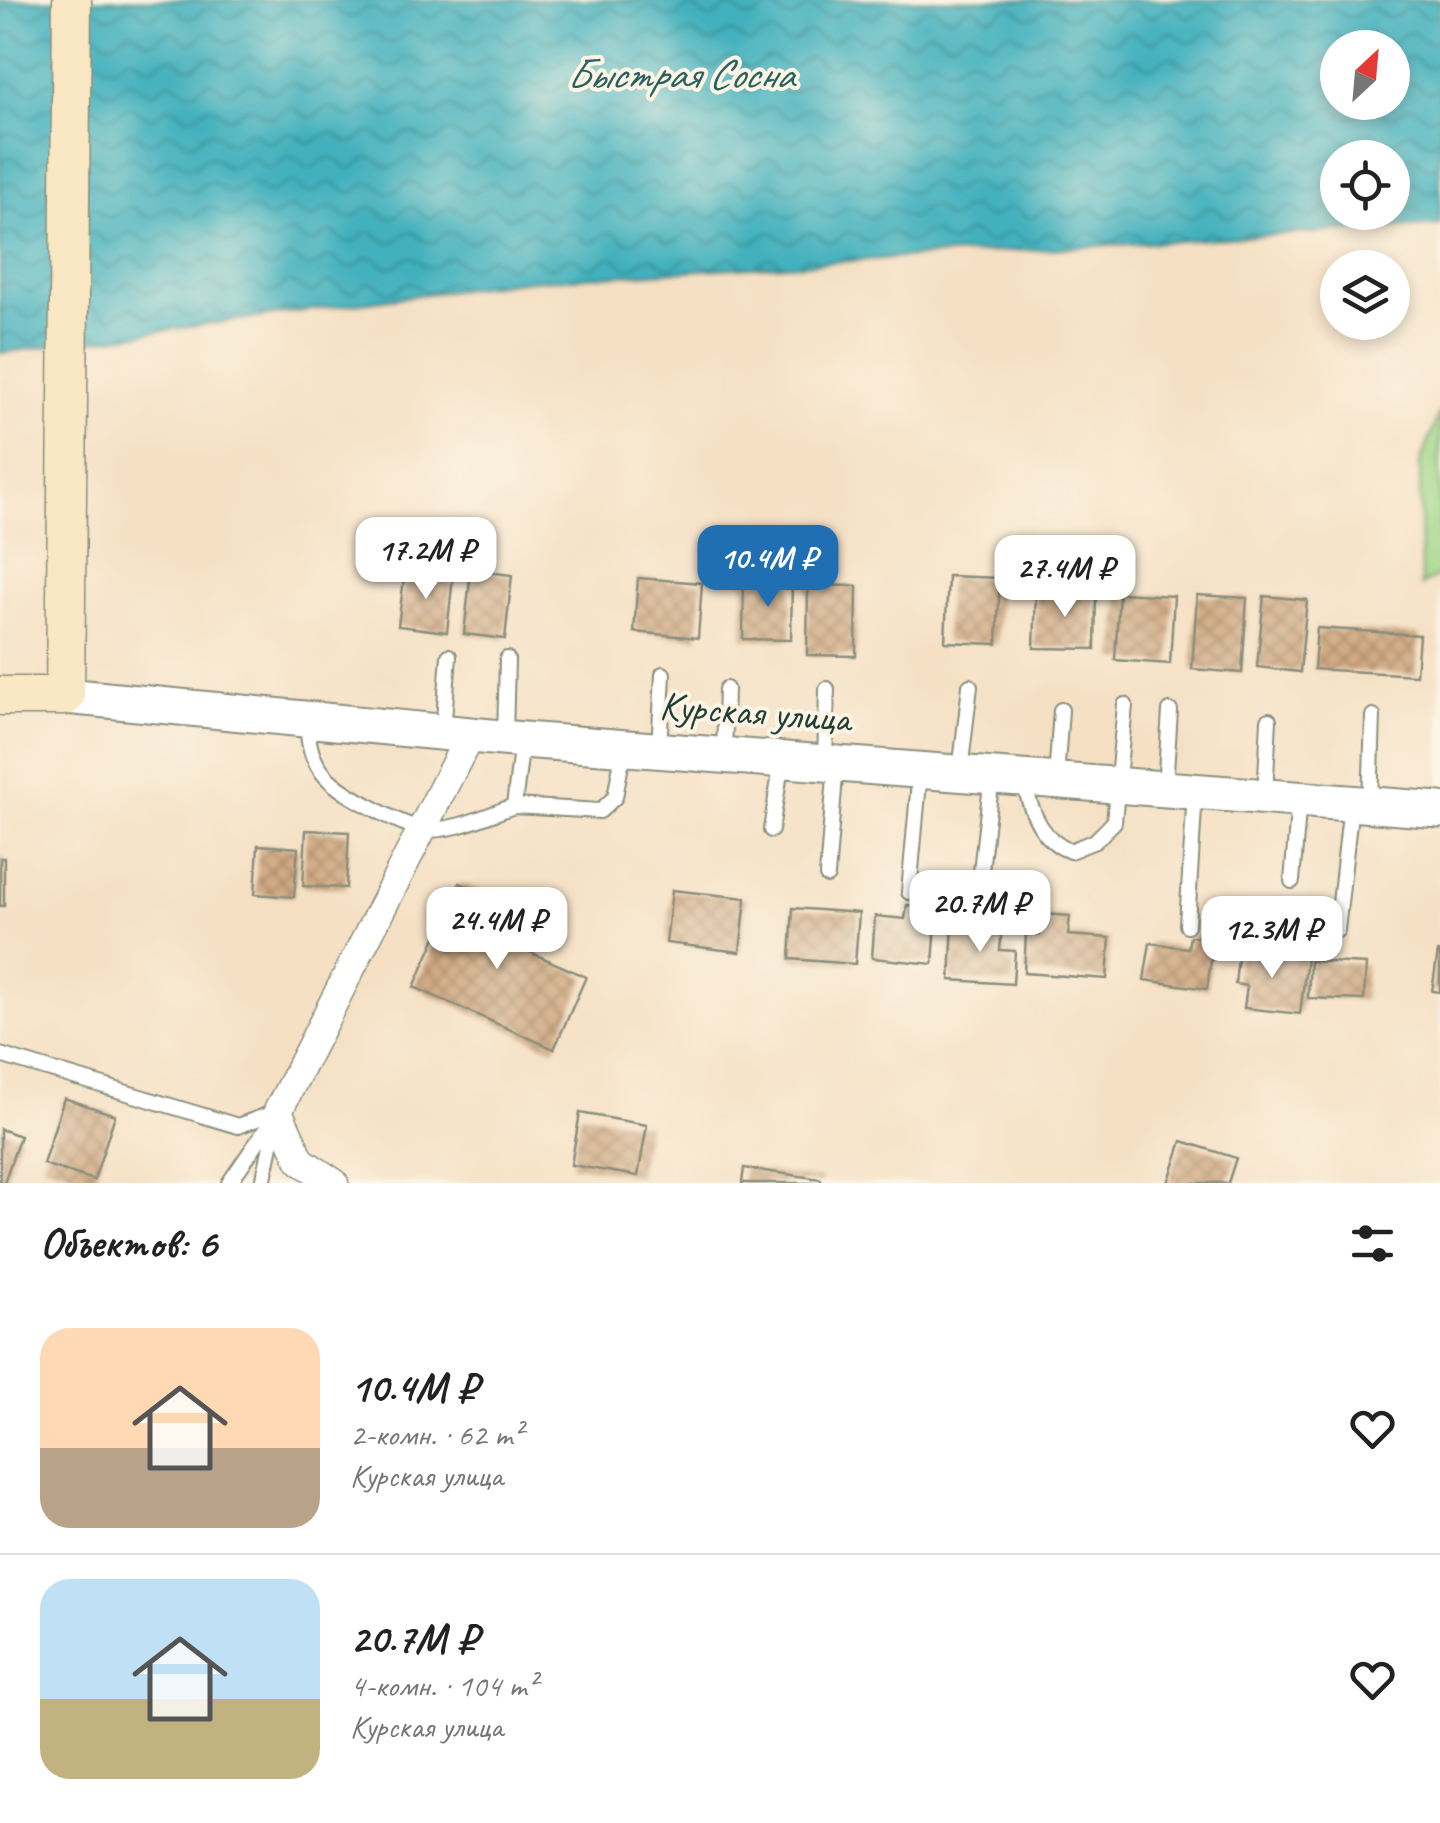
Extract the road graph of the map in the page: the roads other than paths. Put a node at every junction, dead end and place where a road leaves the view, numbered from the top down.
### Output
1 (72, 0) edge
2 (449, 656) dead end
3 (508, 659) dead end
4 (662, 674) dead end
5 (970, 686) dead end
6 (726, 689) dead end
7 (827, 689) dead end
8 (0, 696) edge
9 (64, 696) junction
10 (1125, 705) dead end
11 (1061, 710) dead end
12 (1170, 712) dead end
13 (1373, 716) dead end
14 (309, 717) junction
15 (1269, 720) dead end
16 (485, 736) junction
17 (641, 749) junction
18 (724, 755) junction
19 (782, 759) junction
20 (830, 763) junction
21 (920, 770) junction
22 (1008, 777) junction
23 (1121, 785) junction
24 (1180, 790) junction
25 (1282, 798) junction
26 (1361, 804) junction
27 (514, 806) junction
28 (1440, 810) edge
29 (422, 829) junction
30 (772, 830) dead end
31 (828, 876) dead end
32 (1292, 881) dead end
33 (909, 892) dead end
34 (978, 897) dead end
35 (1187, 925) dead end
36 (1337, 930) dead end
37 (0, 1055) edge
38 (278, 1111) junction
39 (229, 1183) edge
40 (262, 1183) edge
41 (334, 1183) edge

1 - 9 main road
2 - 16 lane
3 - 16 lane
4 - 17 lane
5 - 22 lane
6 - 18 lane
7 - 20 lane
8 - 9 main road, Курская улица
9 - 14 street, Курская улица
10 - 23 lane
11 - 22 lane
12 - 24 lane
13 - 26 lane
14 - 16 street, Курская улица
14 - 29 lane
15 - 25 lane
16 - 17 street, Курская улица
16 - 27 lane
16 - 29 street
17 - 18 street, Курская улица
17 - 27 lane
18 - 19 street, Курская улица
19 - 20 street, Курская улица
19 - 30 lane
20 - 21 street, Курская улица
20 - 31 lane
21 - 22 street, Курская улица
21 - 33 lane
22 - 23 street, Курская улица
22 - 23 lane
22 - 34 lane
23 - 24 street, Курская улица
24 - 25 street, Курская улица
24 - 35 lane
25 - 26 street, Курская улица
25 - 32 lane
26 - 28 street, Курская улица
26 - 36 lane
27 - 29 lane
29 - 38 street
37 - 38 lane
38 - 39 lane
38 - 40 lane
38 - 41 street

